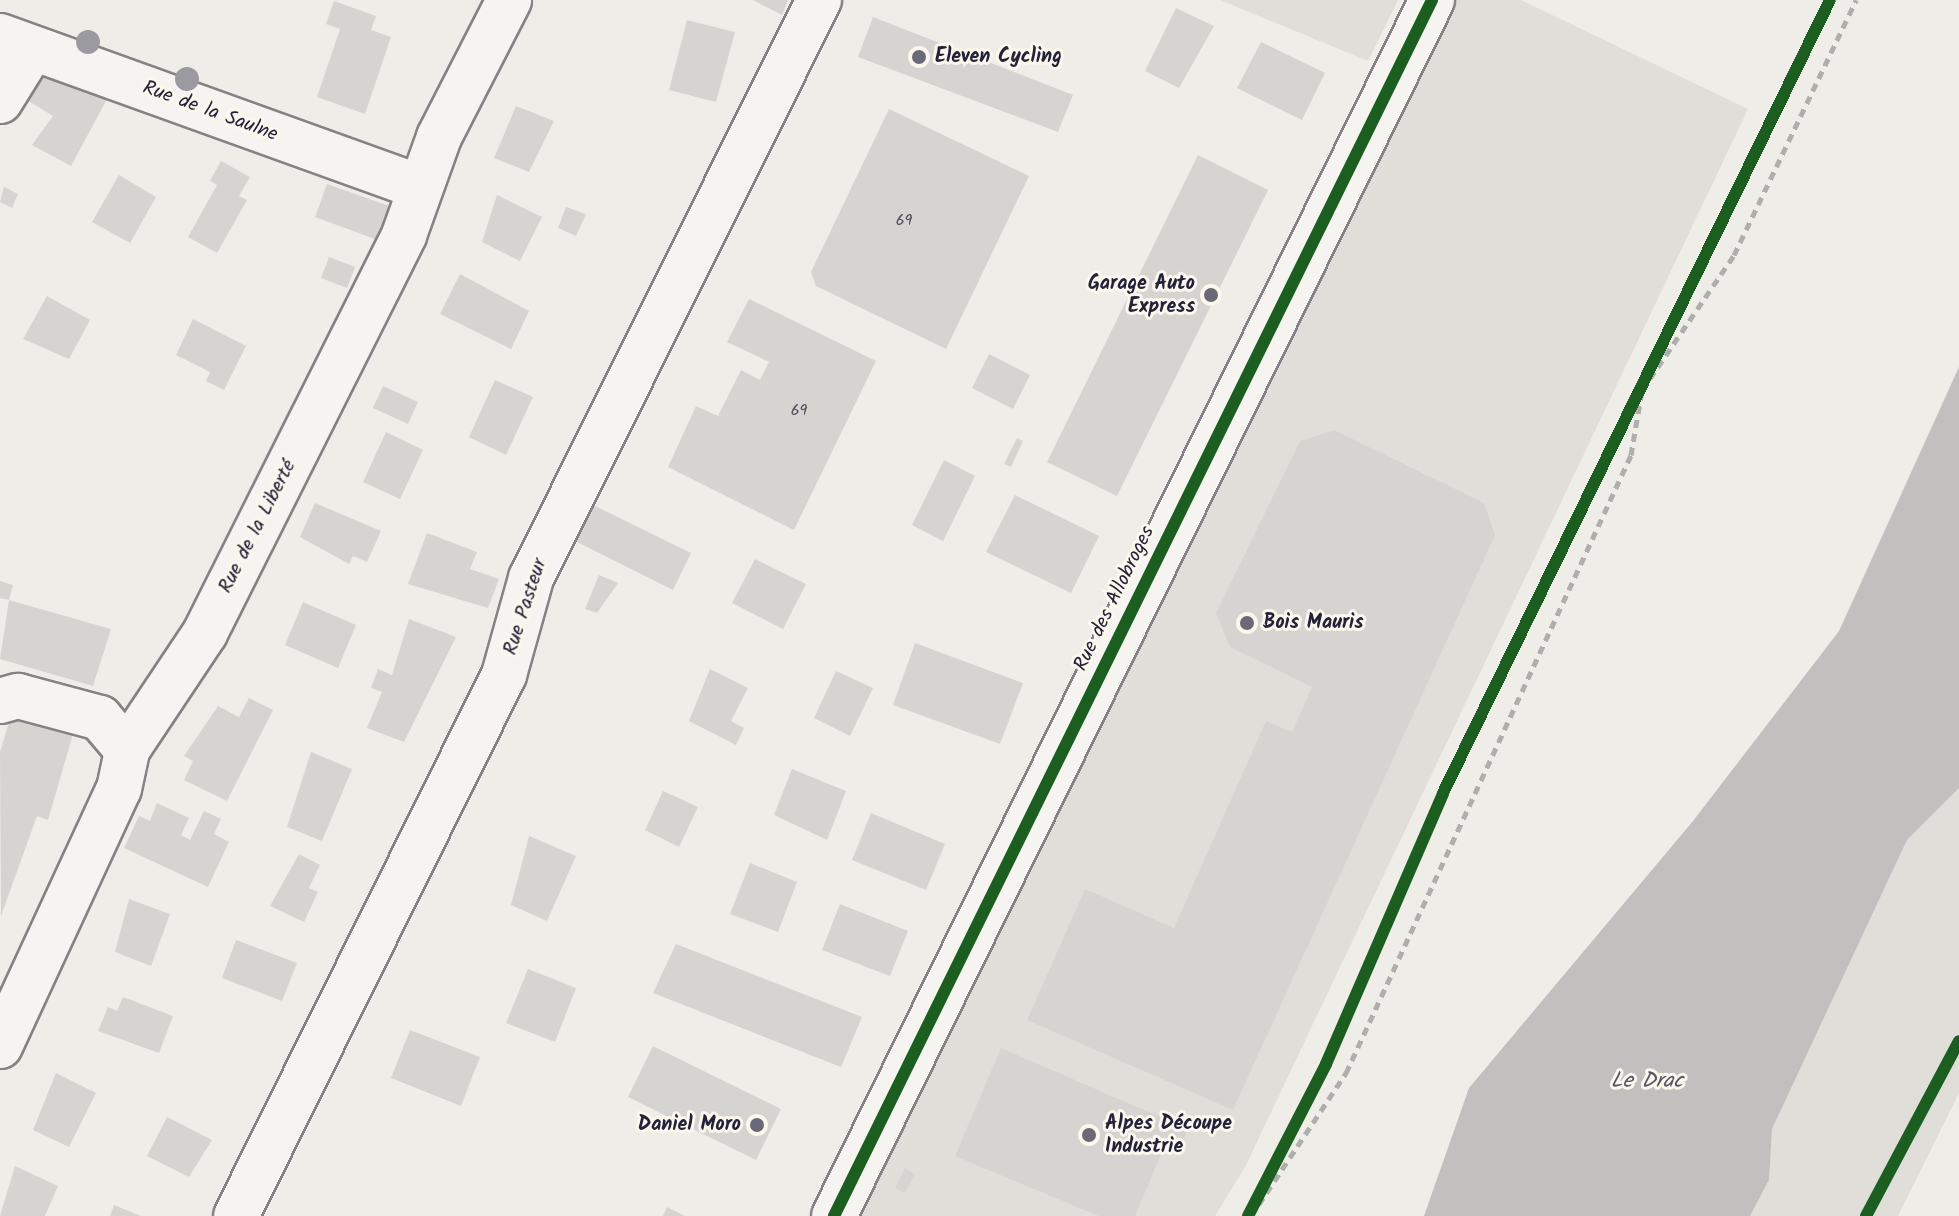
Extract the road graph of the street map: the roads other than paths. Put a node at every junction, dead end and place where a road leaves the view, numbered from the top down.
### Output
1 (509, 0) edge
2 (819, 0) edge
3 (1432, 0) edge
4 (17, 42) edge
5 (0, 101) edge
6 (419, 187) junction
7 (0, 701) edge
8 (127, 750) junction
9 (4, 1033) edge
10 (236, 1216) edge
11 (834, 1216) edge

1 - 6 street, Rue de la Liberté
2 - 10 street, Rue Pasteur
3 - 11 street, Rue des Allobroges
4 - 5 street
4 - 6 street, Rue de la Saulne
6 - 8 street, Rue de la Liberté
7 - 8 street
8 - 9 street, Rue de la Liberté

